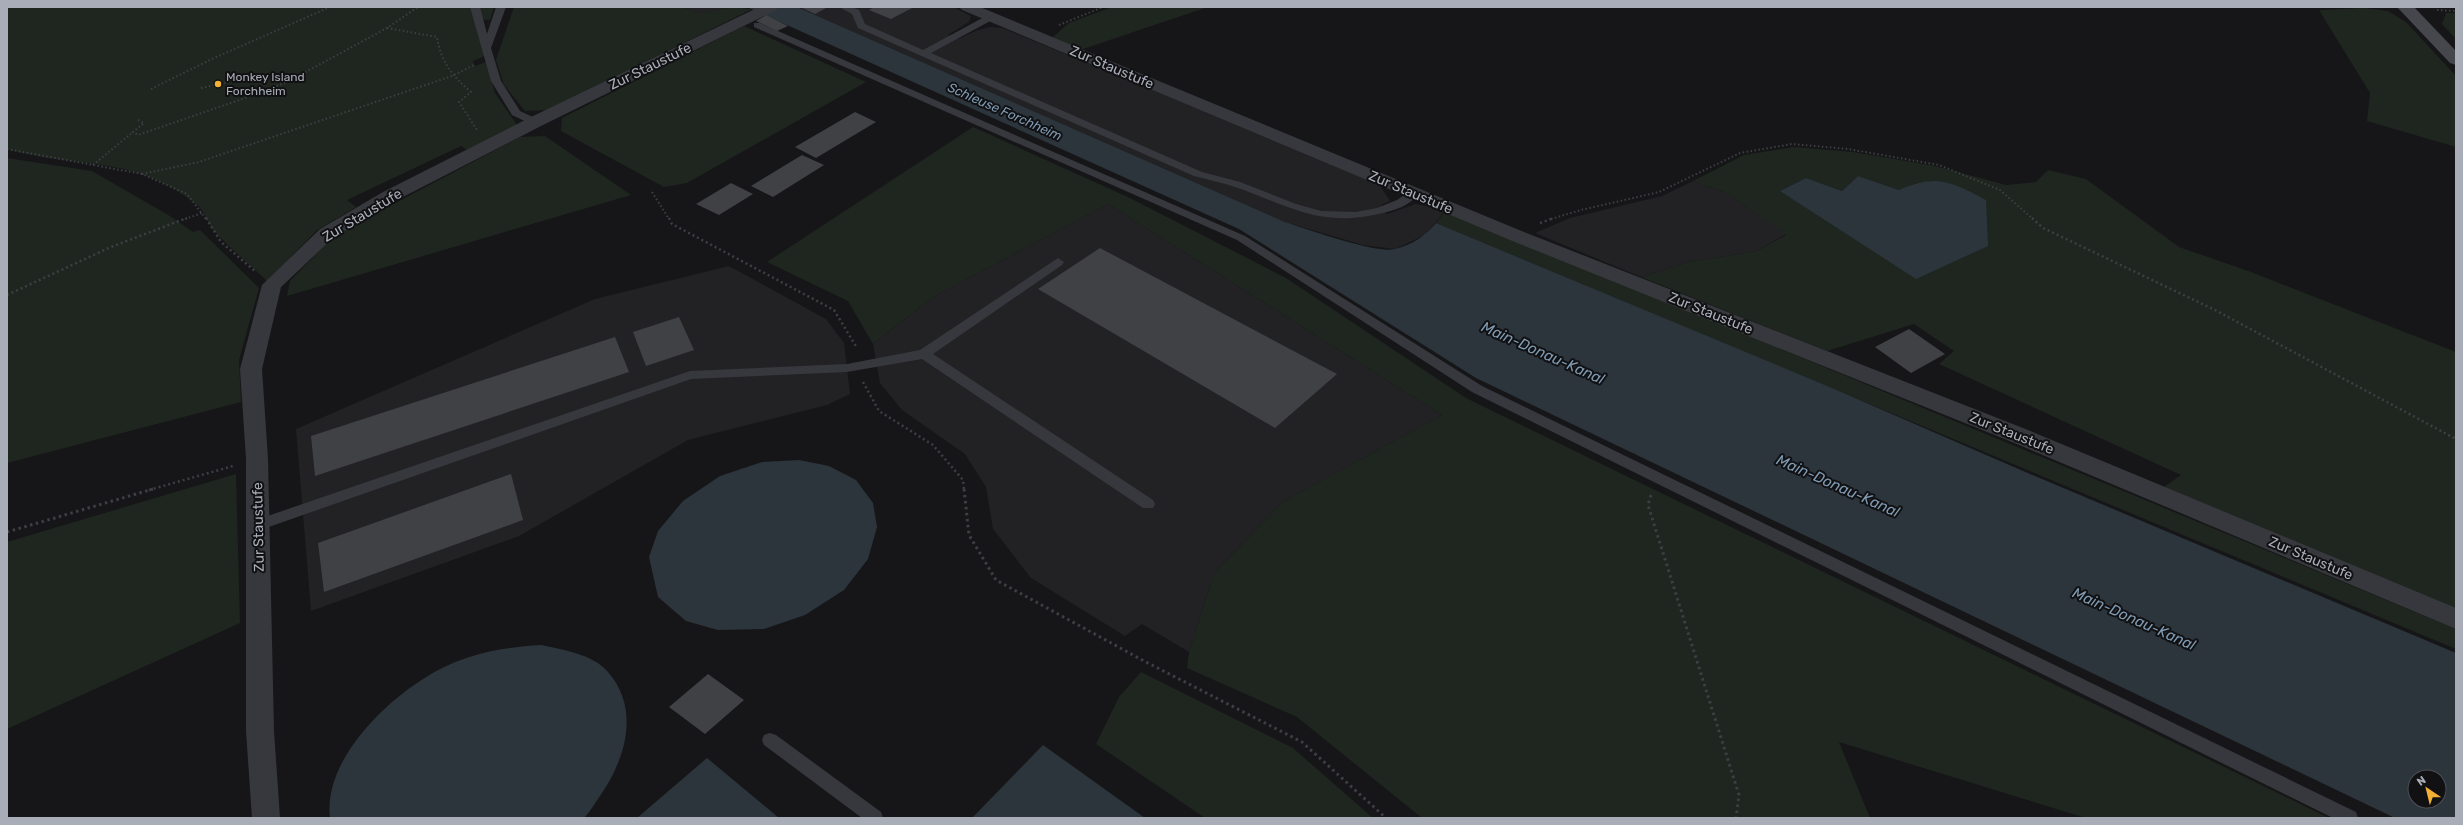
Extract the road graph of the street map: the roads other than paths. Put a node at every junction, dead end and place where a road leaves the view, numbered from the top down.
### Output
1 (475, 7) edge
2 (501, 7) edge
3 (771, 7) edge
4 (844, 7) edge
5 (967, 7) edge
6 (2405, 7) edge
7 (991, 17) junction
8 (752, 22) junction
9 (487, 48) junction
10 (924, 53) junction
11 (2456, 60) edge
12 (534, 122) junction
13 (1414, 193) junction
14 (1058, 262) dead end
15 (924, 354) junction
16 (1148, 504) dead end
17 (258, 525) junction
18 (2456, 619) edge
19 (770, 740) dead end
20 (266, 818) edge
21 (875, 818) edge
22 (2350, 818) edge

1 - 9 lane
2 - 9 lane
3 - 8 street, Zur Staustufe
4 - 10 lane
5 - 7 street, Zur Staustufe
6 - 11 main road
7 - 10 lane
7 - 13 street, Zur Staustufe
8 - 12 street, Zur Staustufe
8 - 22 lane
9 - 12 lane
10 - 13 lane
12 - 17 street, Zur Staustufe
13 - 18 street, Zur Staustufe
14 - 15 lane
15 - 16 lane
15 - 17 lane
17 - 20 street, Zur Staustufe
19 - 21 lane

